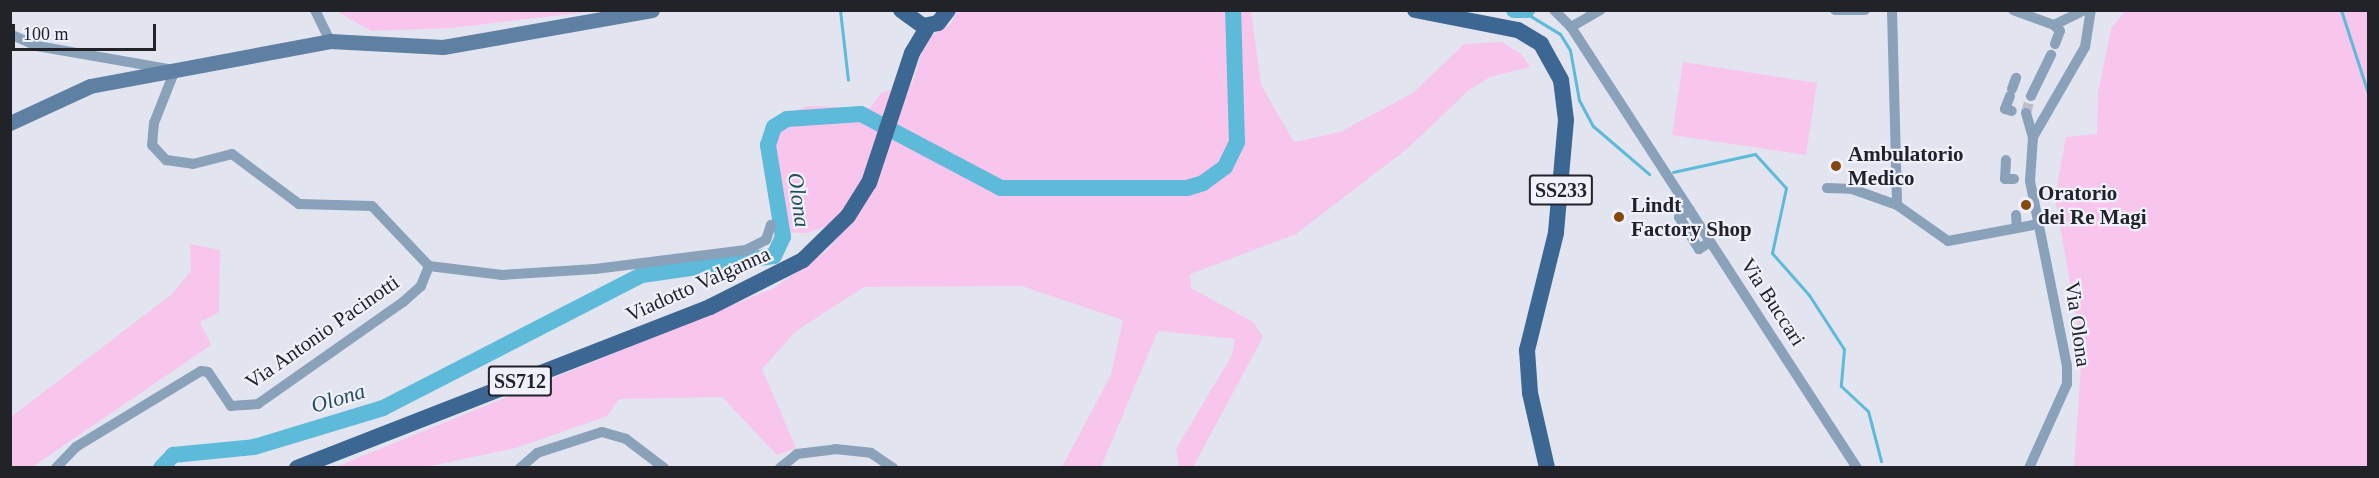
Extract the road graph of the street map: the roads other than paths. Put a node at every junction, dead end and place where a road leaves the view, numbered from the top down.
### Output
1 (315, 10) edge
2 (652, 10) edge
3 (948, 10) edge
4 (1415, 10) edge
5 (1554, 10) edge
6 (1600, 10) edge
7 (1835, 10) edge
8 (1865, 10) edge
9 (1892, 10) edge
10 (2013, 10) edge
11 (2085, 10) edge
12 (2091, 10) edge
13 (905, 16) edge
14 (2054, 25) junction
15 (928, 26) junction
16 (1571, 27) junction
17 (10, 34) edge
18 (330, 41) junction
19 (912, 53) junction
20 (175, 70) junction
21 (2016, 78) dead end
22 (2031, 96) tunnel mouth
23 (2006, 113) dead end
24 (2025, 114) tunnel mouth
25 (10, 123) edge
26 (2033, 137) junction
27 (2006, 160) dead end
28 (2022, 180) junction
29 (1827, 188) dead end
30 (1897, 205) junction
31 (2016, 215) dead end
32 (2039, 224) junction
33 (771, 225) dead end
34 (2018, 228) junction
35 (429, 266) junction
36 (56, 468) edge
37 (297, 468) edge
38 (520, 468) edge
39 (664, 468) edge
40 (780, 468) edge
41 (893, 468) edge
42 (1546, 468) edge
43 (1857, 468) edge
44 (2029, 468) edge

1 - 18 street
2 - 18 main road
3 - 15 main road
4 - 42 main road, SS233
5 - 16 street, Via Buccari
6 - 16 street
7 - 8 street
9 - 30 street
10 - 14 street
11 - 14 street
12 - 26 street, Via Olona
13 - 15 main road
13 - 19 main road, SS712
14 - 22 street
15 - 19 main road, SS712
16 - 43 street, Via Buccari
17 - 20 street
18 - 20 main road
19 - 37 main road, Viadotto Valganna / SS712
20 - 25 main road
20 - 35 street
21 - 23 street
24 - 26 street
26 - 28 street, Via Olona
27 - 28 street, Via Olona
28 - 32 street, Via Olona
29 - 30 street
30 - 34 street
31 - 34 street
32 - 34 street
32 - 44 street, Via Olona
33 - 35 street
35 - 36 street, Via Antonio Pacinotti
38 - 39 street
40 - 41 street

